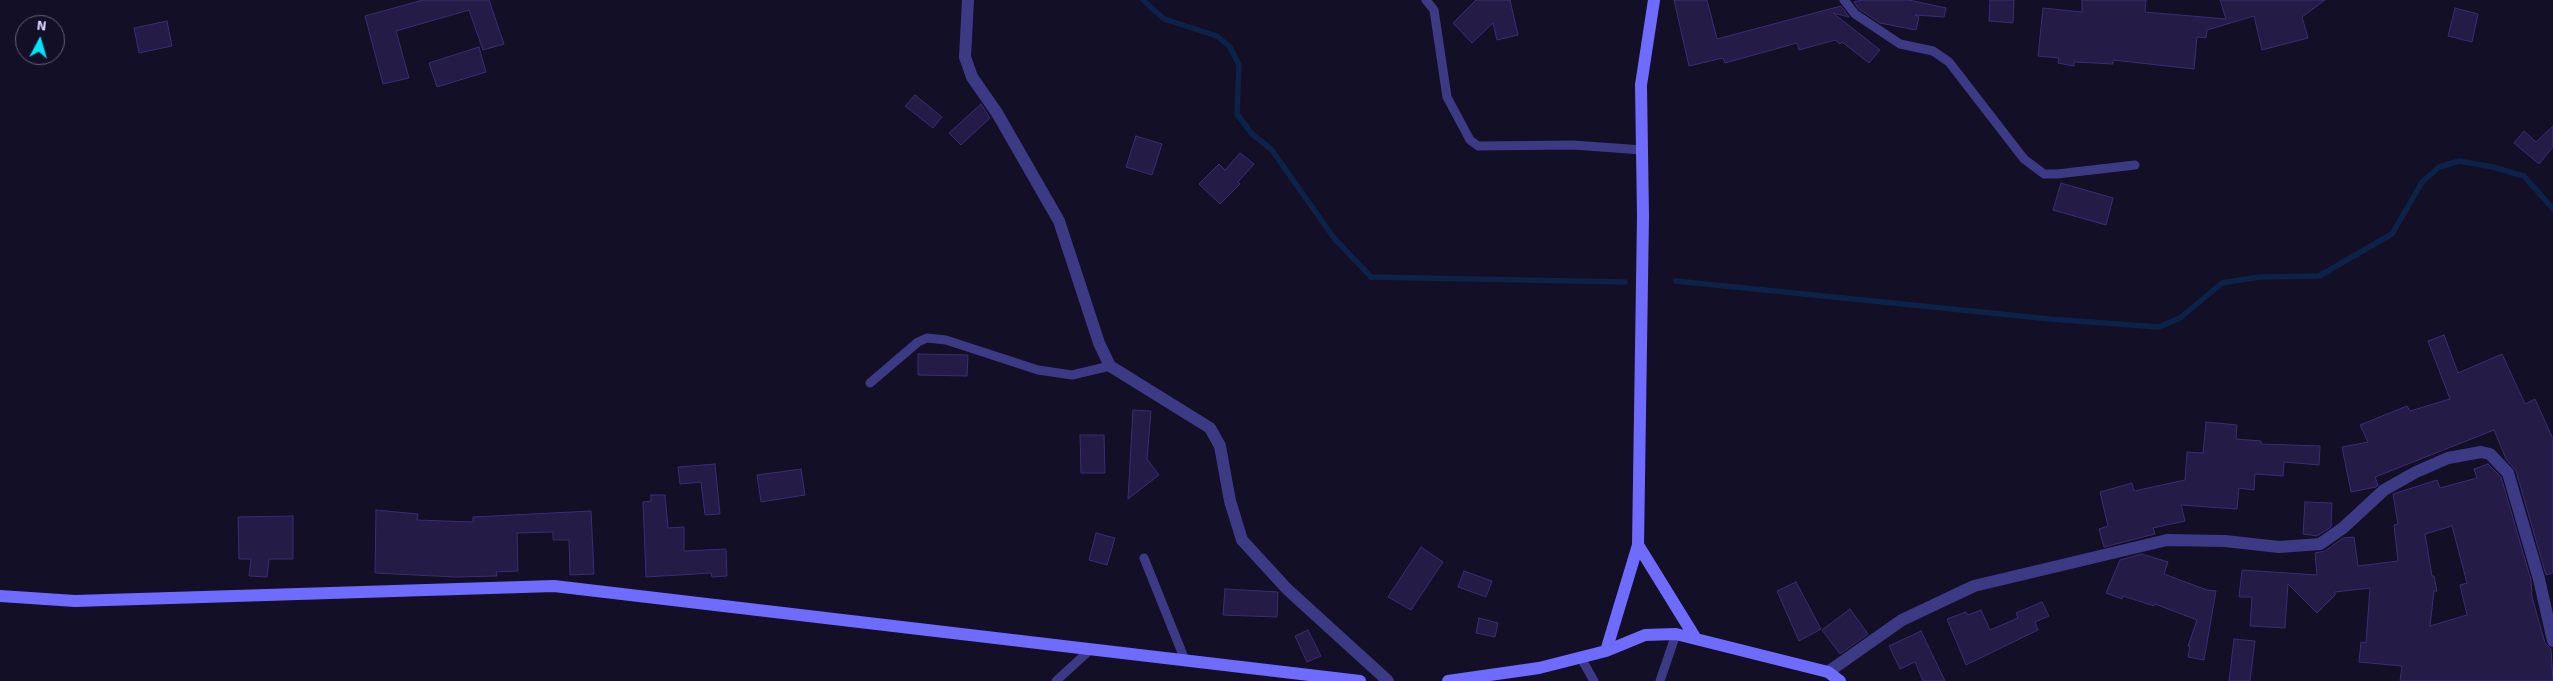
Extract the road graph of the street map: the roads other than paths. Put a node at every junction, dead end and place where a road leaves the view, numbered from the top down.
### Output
1 (968, 0) edge
2 (1426, 0) edge
3 (1654, 0) edge
4 (1844, 0) edge
5 (1642, 150) junction
6 (2134, 165) dead end
7 (1110, 366) junction
8 (870, 383) dead end
9 (1638, 545) junction
10 (1144, 558) dead end
11 (0, 596) edge
12 (1676, 634) junction
13 (1696, 639) junction
14 (2553, 641) edge
15 (1092, 649) junction
16 (1606, 651) junction
17 (1581, 658) junction
18 (1184, 660) junction
19 (1828, 672) junction
20 (1056, 681) edge
21 (1360, 681) edge
22 (1388, 681) edge
23 (1448, 681) edge
24 (1594, 681) edge
25 (1660, 681) edge
26 (1840, 681) edge

1 - 7 street
2 - 5 lane
3 - 5 main road
4 - 6 lane
5 - 9 main road
7 - 8 lane
7 - 22 street
9 - 13 main road
9 - 16 main road
10 - 18 lane
11 - 15 main road
12 - 13 main road
12 - 16 main road
12 - 25 lane
13 - 19 main road
14 - 19 street
15 - 18 main road
15 - 20 lane
16 - 17 main road
17 - 23 main road
17 - 24 lane
18 - 21 main road
19 - 26 main road

